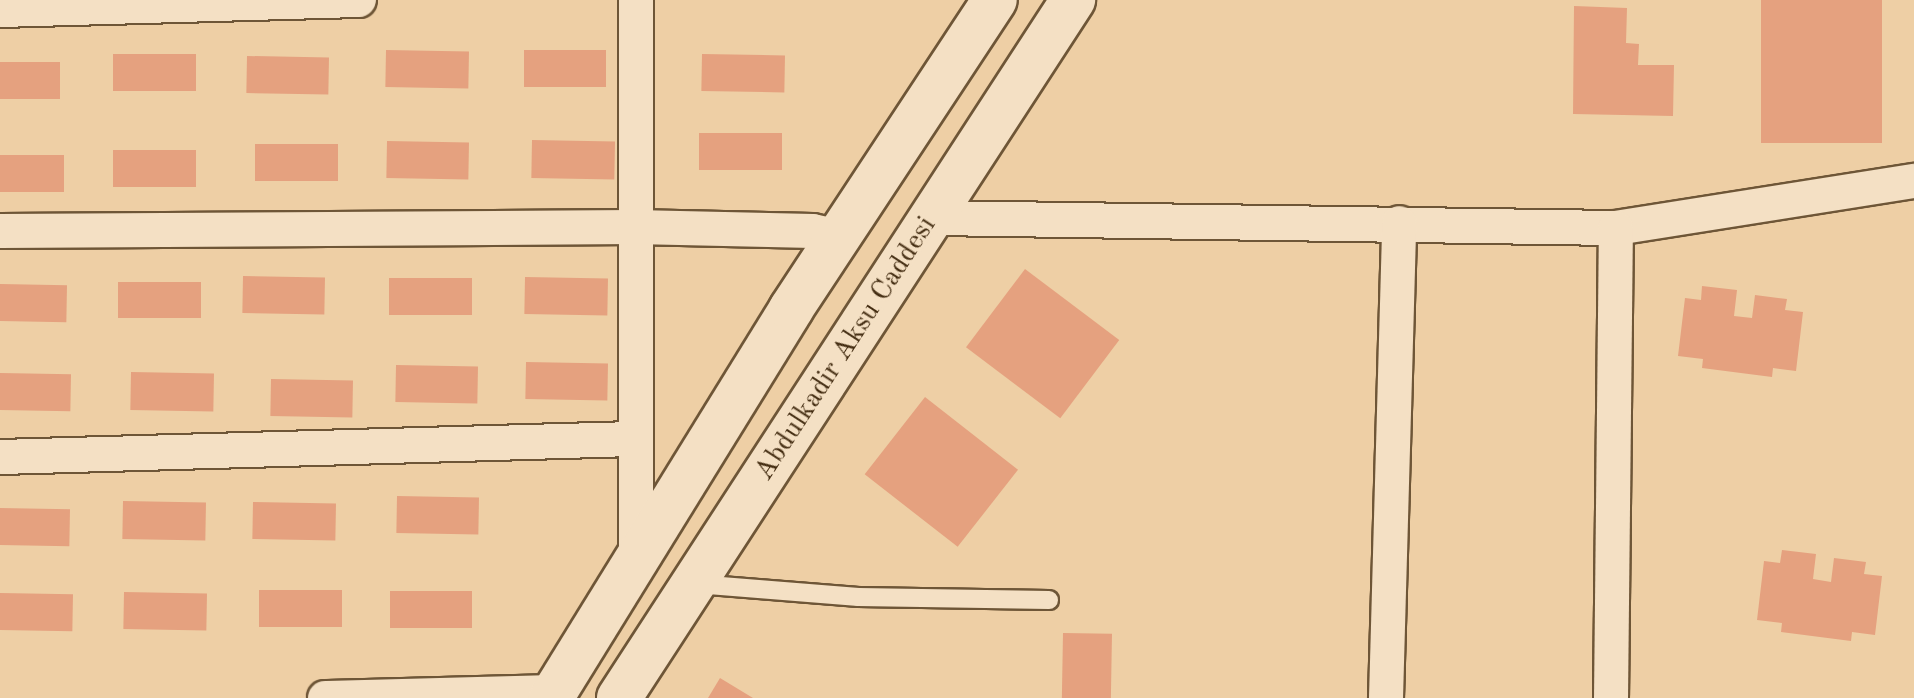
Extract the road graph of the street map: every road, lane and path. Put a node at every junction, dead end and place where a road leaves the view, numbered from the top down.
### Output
1 (359, 0) edge
2 (636, 0) edge
3 (995, 0) edge
4 (1073, 0) edge
5 (0, 10) edge
6 (1914, 181) edge
7 (933, 218) junction
8 (1399, 223) junction
9 (635, 227) junction
10 (1616, 228) junction
11 (0, 231) edge
12 (838, 237) junction
13 (634, 439) junction
14 (0, 457) edge
15 (636, 568) junction
16 (693, 584) junction
17 (1049, 600) dead end
18 (553, 695) edge
19 (325, 698) edge
20 (619, 698) edge
21 (1386, 698) edge
22 (1611, 698) edge

1 - 5 street
2 - 9 street
3 - 12 main road
4 - 7 main road, Abdulkadir Aksu Caddesi
6 - 10 street
7 - 8 street
7 - 16 main road, Abdulkadir Aksu Caddesi
8 - 10 street
8 - 21 street
9 - 11 street
9 - 12 street
9 - 13 street
10 - 22 street
12 - 15 main road
13 - 14 street
13 - 15 street
15 - 18 main road
16 - 17 lane
16 - 20 main road, Abdulkadir Aksu Caddesi
18 - 19 street

